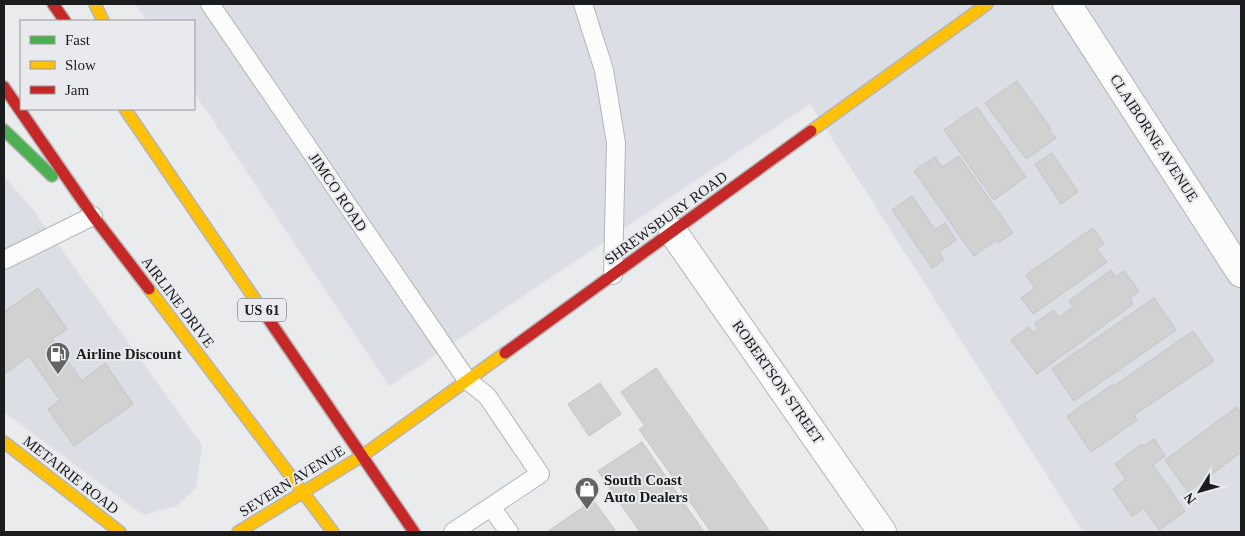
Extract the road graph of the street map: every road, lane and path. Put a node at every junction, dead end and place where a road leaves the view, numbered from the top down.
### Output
1 (53, 4) edge
2 (95, 4) edge
3 (210, 4) edge
4 (583, 4) edge
5 (987, 4) edge
6 (1067, 4) edge
7 (64, 20) edge
8 (103, 20) edge
9 (4, 86) edge
10 (20, 109) edge
11 (21, 110) edge
12 (126, 110) edge
13 (139, 110) edge
14 (4, 130) edge
15 (162, 164) junction
16 (94, 216) junction
17 (673, 232) junction
18 (4, 260) edge
19 (1241, 273) edge
20 (612, 276) junction
21 (466, 380) junction
22 (4, 442) edge
23 (362, 456) junction
24 (303, 490) junction
25 (491, 507) junction
26 (120, 532) edge
27 (238, 532) edge
28 (332, 532) edge
29 (414, 532) edge
30 (453, 532) edge
31 (509, 532) edge
32 (882, 532) edge

1 - 7 main road
2 - 8 main road
3 - 21 lane, JIMCO ROAD
4 - 20 lane
5 - 17 main road, SHREWSBURY ROAD
6 - 19 street, CLAIBORNE AVENUE
9 - 10 main road, AIRLINE DRIVE
11 - 16 main road, AIRLINE DRIVE
12 - 15 main road, US 61
13 - 15 main road
14 - 16 main road
15 - 23 main road, US 61
16 - 18 lane
16 - 24 main road, AIRLINE DRIVE
17 - 20 main road, SHREWSBURY ROAD
17 - 32 street, ROBERTSON STREET
20 - 21 main road, SHREWSBURY ROAD
21 - 23 main road, SHREWSBURY ROAD
21 - 25 lane, JIMCO ROAD
22 - 26 main road, METAIRIE ROAD
23 - 24 main road, SEVERN AVENUE
23 - 29 main road, US 61
24 - 27 main road, SEVERN AVENUE
24 - 28 main road, AIRLINE DRIVE
25 - 30 lane
25 - 31 lane

